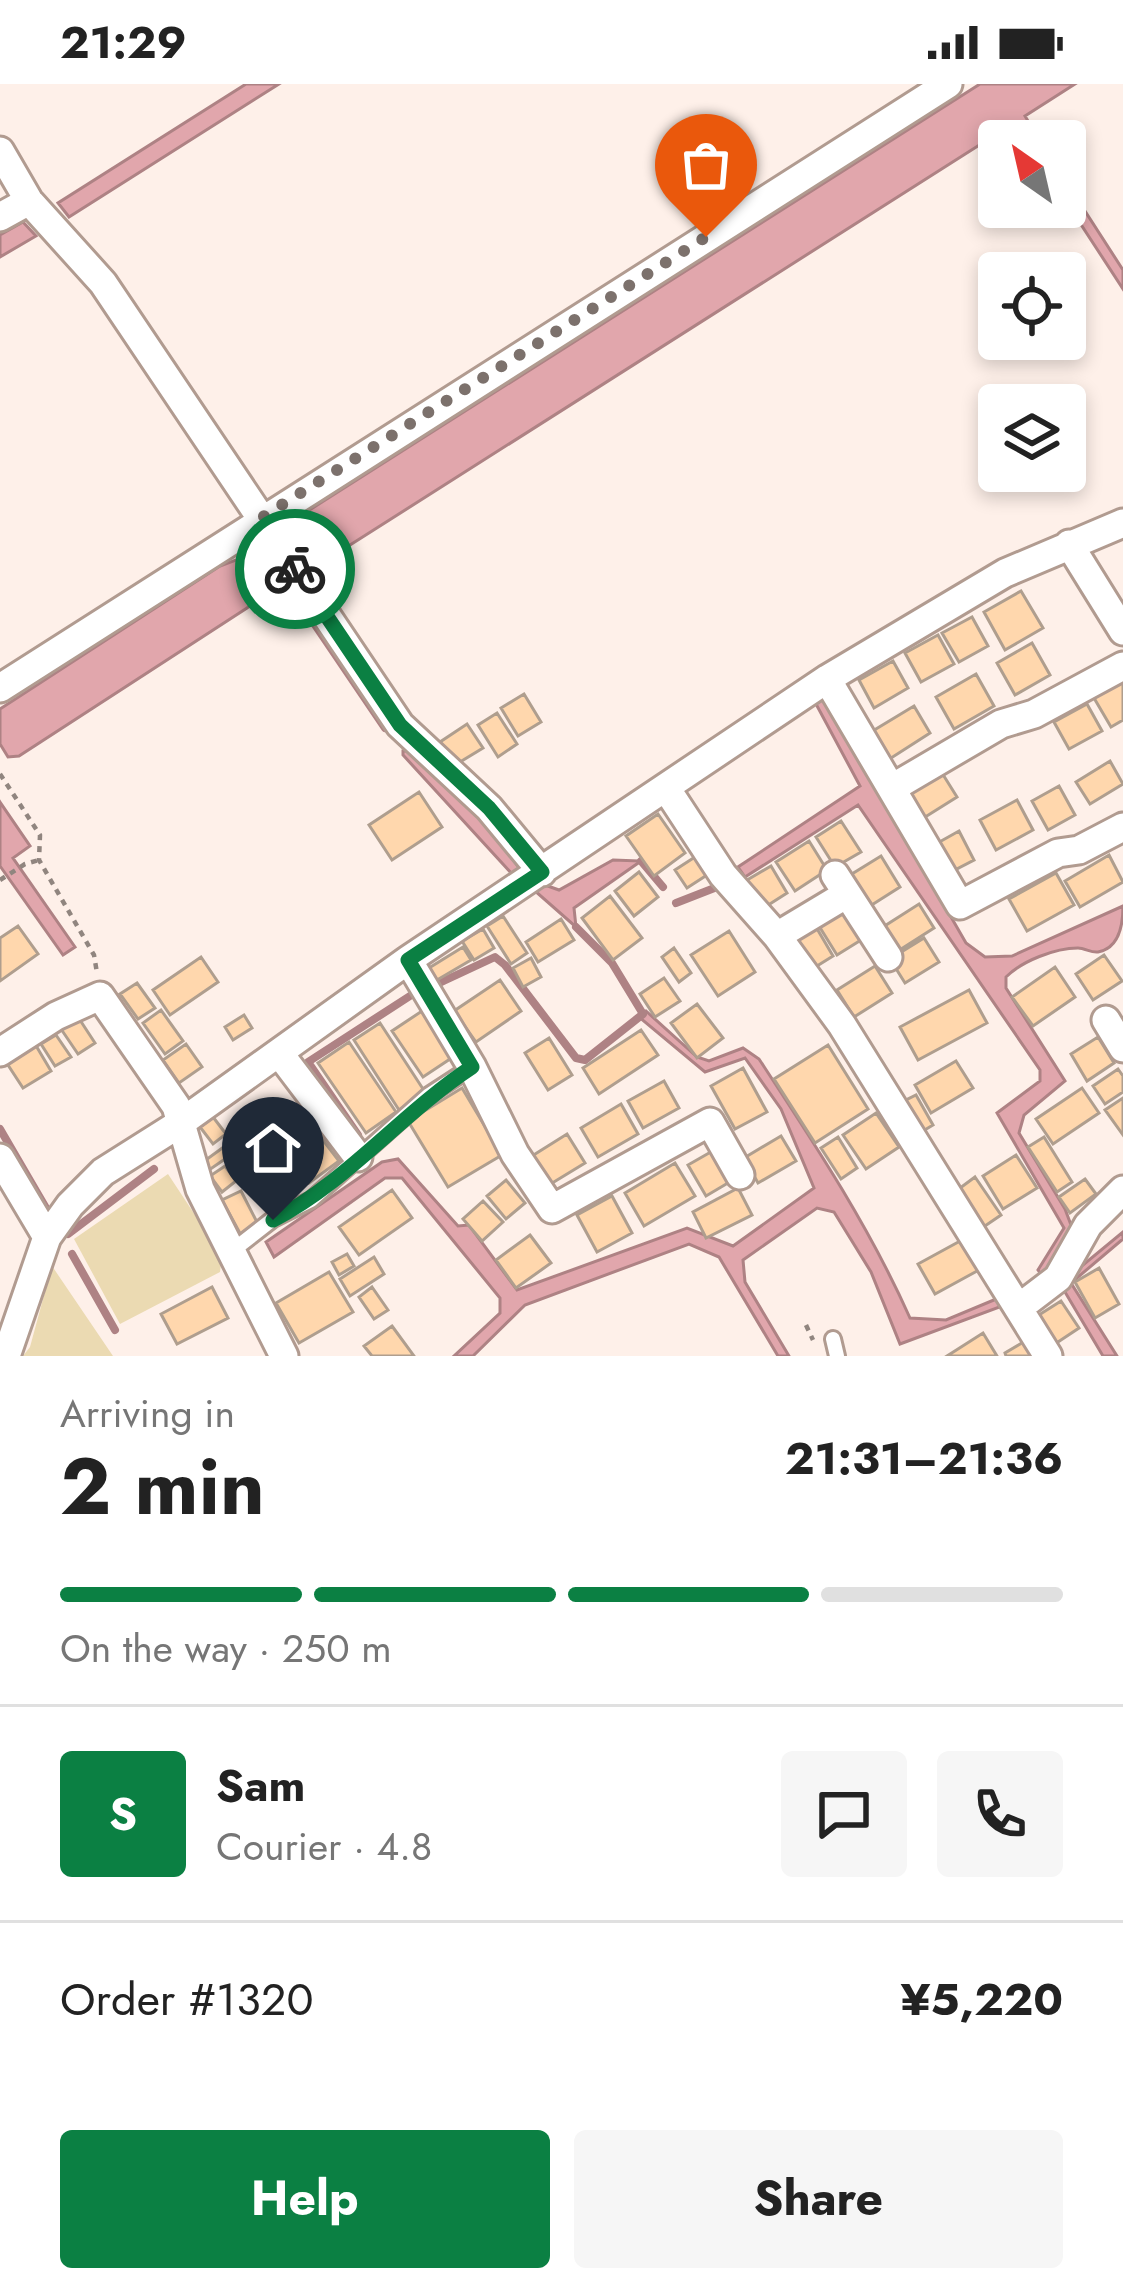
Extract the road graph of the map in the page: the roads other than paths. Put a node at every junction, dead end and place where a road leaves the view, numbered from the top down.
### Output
1 (948, 84) edge
2 (0, 151) edge
3 (29, 201) junction
4 (0, 218) edge
5 (261, 518) junction
6 (1123, 523) edge
7 (1069, 544) junction
8 (1123, 631) edge
9 (1123, 666) edge
10 (827, 679) junction
11 (0, 688) edge
12 (666, 788) junction
13 (892, 788) junction
14 (1123, 827) edge
15 (542, 872) junction
16 (777, 936) junction
17 (888, 956) dead end
18 (408, 960) junction
19 (1106, 1020) dead end
20 (1123, 1048) edge
21 (0, 1052) edge
22 (278, 1053) junction
23 (472, 1067) junction
24 (179, 1124) junction
25 (358, 1157) junction
26 (0, 1158) edge
27 (740, 1175) dead end
28 (1123, 1190) edge
29 (47, 1238) junction
30 (232, 1251) junction
31 (1020, 1307) junction
32 (833, 1339) dead end
33 (6, 1356) edge
34 (284, 1356) edge
35 (838, 1356) edge
36 (1048, 1356) edge

1 - 5 street
2 - 3 street
3 - 4 street
3 - 5 street
5 - 11 street
5 - 15 street
6 - 7 street
7 - 8 street
7 - 10 street
9 - 13 street
10 - 12 street
10 - 13 street
12 - 15 street
12 - 16 street
13 - 14 street
15 - 18 street
16 - 17 street
16 - 31 street
18 - 22 street
18 - 23 street
19 - 20 street
21 - 24 street
22 - 24 street
22 - 25 street
23 - 25 lane
23 - 27 street
24 - 29 street
24 - 30 street
25 - 30 lane
26 - 29 street
28 - 31 street
29 - 33 street
30 - 34 street
31 - 36 street
32 - 35 lane

